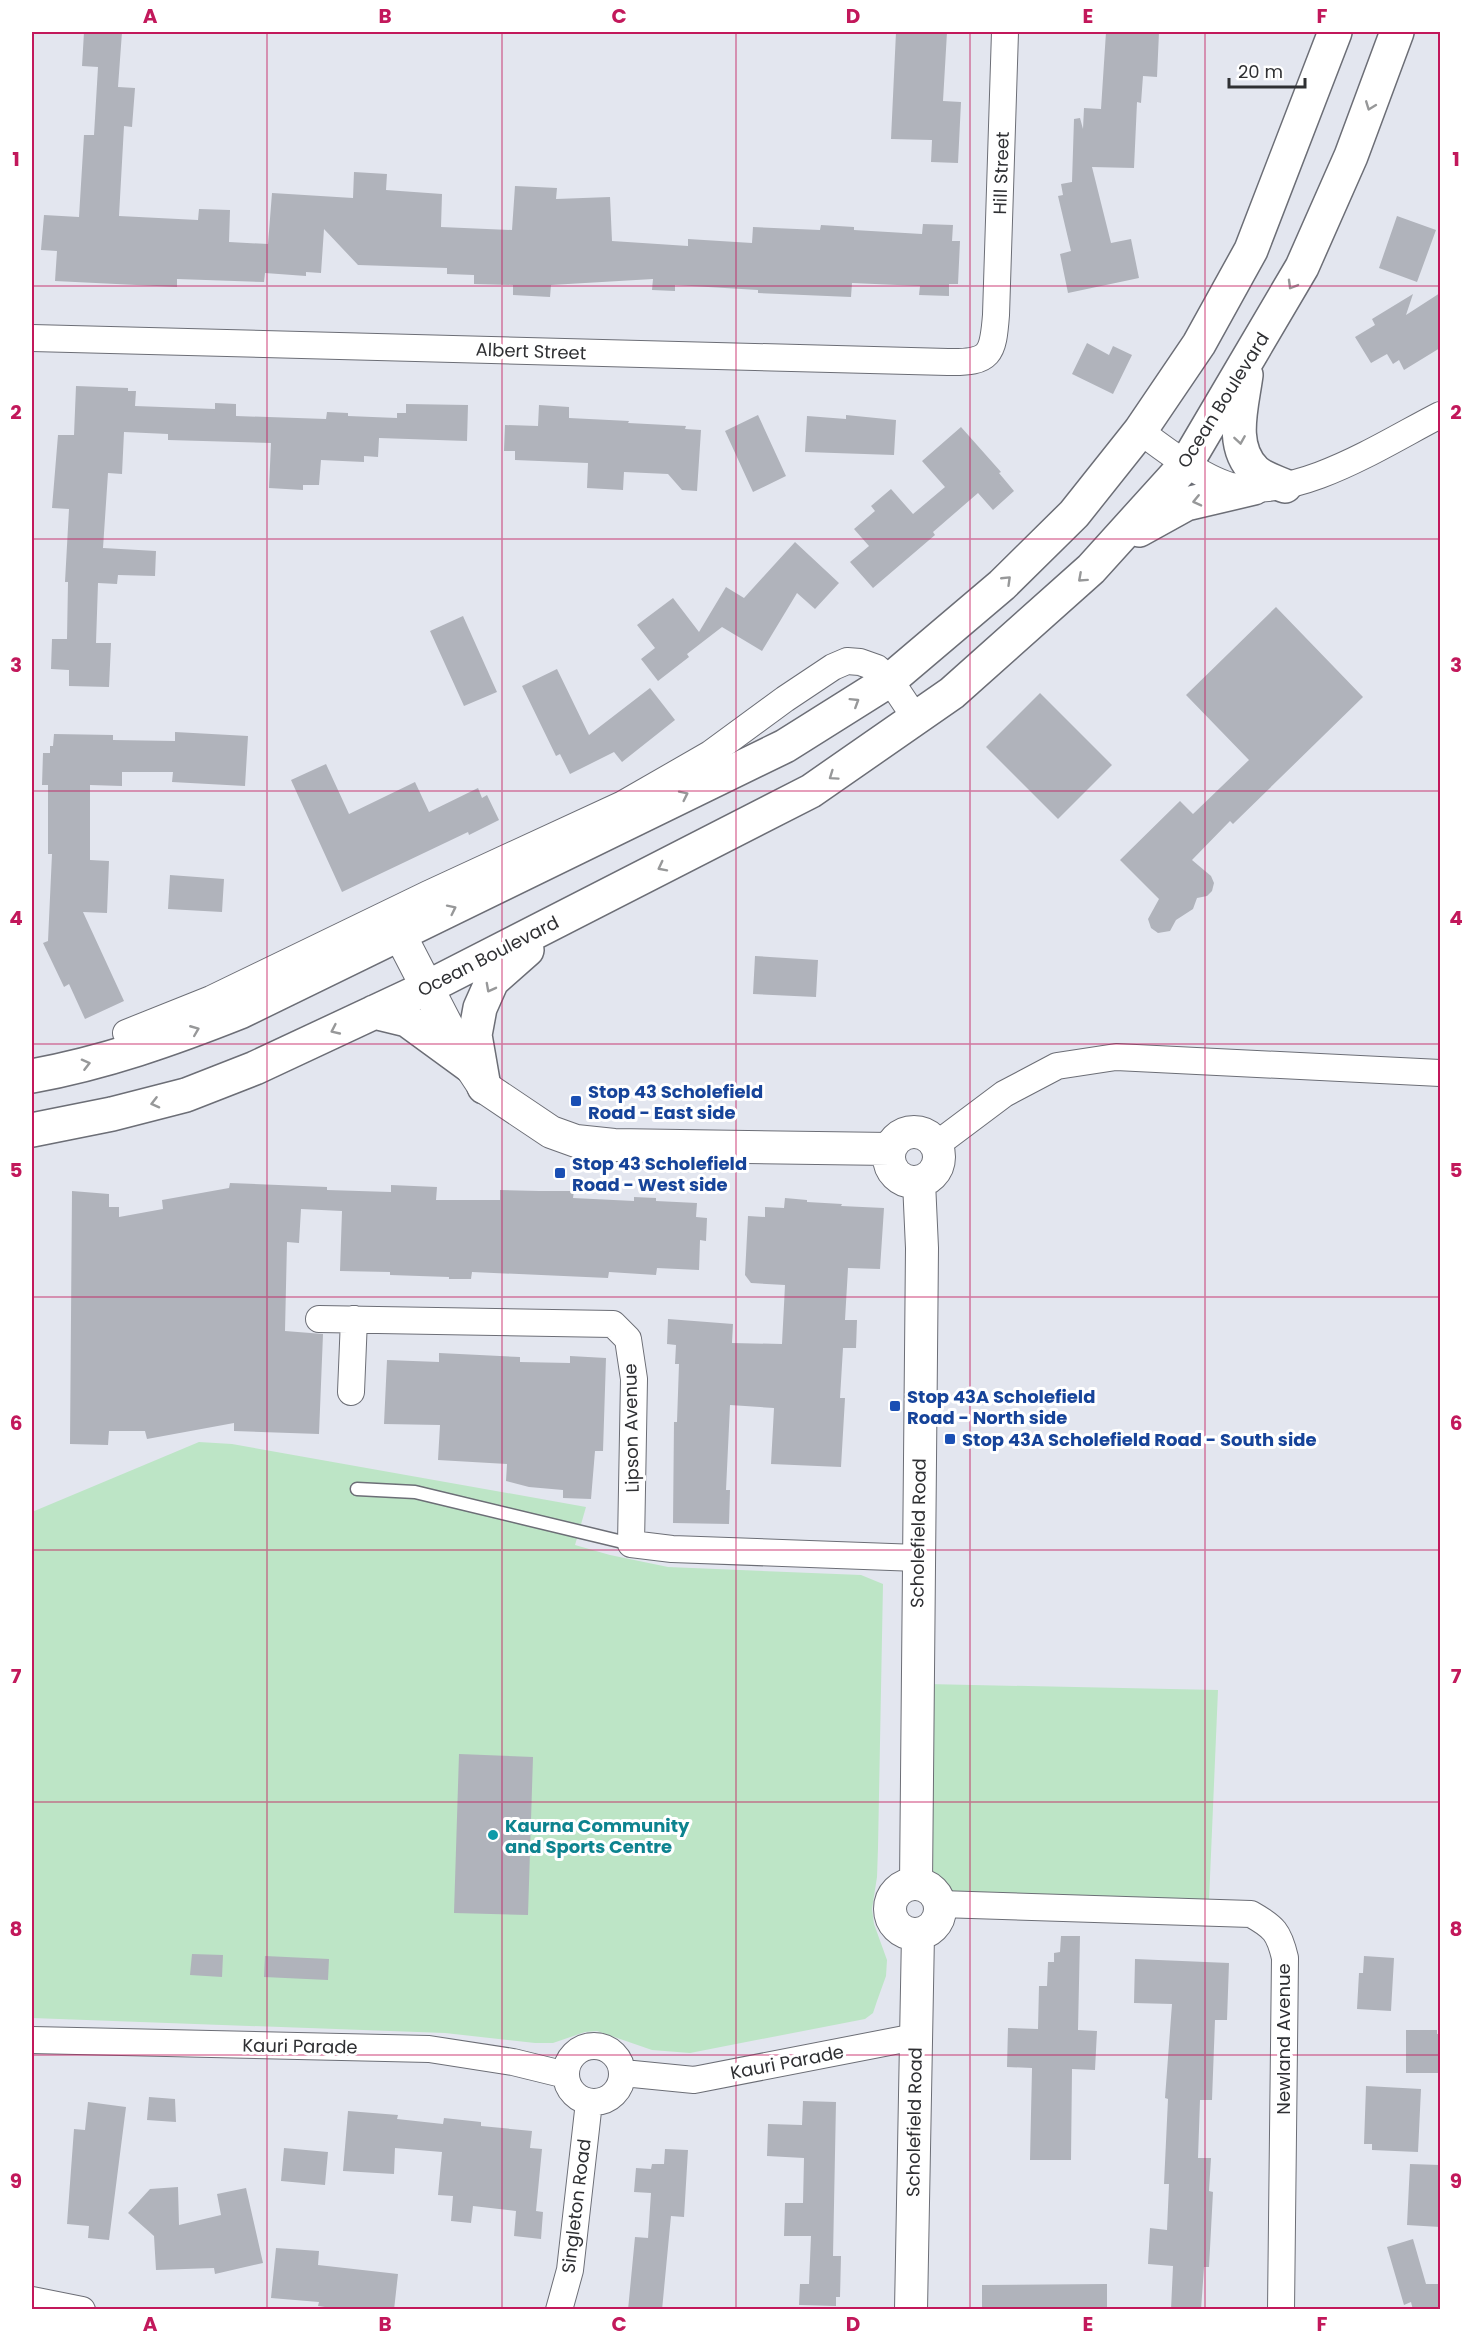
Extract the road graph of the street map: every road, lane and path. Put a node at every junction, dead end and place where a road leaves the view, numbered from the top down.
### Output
1 (1005, 32) edge
2 (1335, 32) edge
3 (1397, 32) edge
4 (996, 315) joint
5 (32, 338) edge
6 (1248, 361) junction
7 (1440, 415) edge
8 (1140, 431) junction
9 (1186, 464) junction
10 (1269, 487) junction
11 (1111, 548) junction
12 (890, 680) junction
13 (916, 718) junction
14 (561, 919) junction
15 (400, 934) junction
16 (426, 988) junction
17 (374, 1012) junction
18 (126, 1033) dead end
19 (1440, 1073) edge
20 (32, 1076) edge
21 (477, 1076) junction
22 (32, 1130) edge
23 (936, 1145) junction
24 (891, 1149) junction
25 (919, 1182) junction
26 (319, 1318) dead end
27 (354, 1319) junction
28 (351, 1392) dead end
29 (357, 1489) dead end
30 (631, 1544) junction
31 (918, 1558) junction
32 (915, 1884) junction
33 (940, 1904) junction
34 (918, 1934) junction
35 (915, 2037) junction
36 (32, 2040) edge
37 (623, 2073) junction
38 (566, 2075) junction
39 (589, 2102) junction
40 (32, 2300) edge
41 (82, 2310) edge
42 (559, 2310) edge
43 (911, 2310) edge
44 (1281, 2310) edge

1 - 4 street, Hill Street
2 - 8 main road
3 -> 6 main road, Ocean Boulevard
4 - 5 street, Albert Street
6 - 9 main road, Ocean Boulevard
6 -> 10 main road
7 - 10 street
8 - 9 street
12 -> 8 main road
9 - 10 street
9 - 11 main road, Ocean Boulevard
10 -> 11 main road
11 -> 13 main road, Ocean Boulevard
12 - 13 street
15 -> 12 main road
12 - 18 street
13 -> 14 main road, Ocean Boulevard
14 - 16 main road, Ocean Boulevard
14 -> 21 main road
15 - 16 street
20 -> 15 main road
16 - 17 main road, Ocean Boulevard
16 - 21 street
17 - 21 main road
17 -> 22 main road, Ocean Boulevard
19 - 23 street
21 - 24 street
23 - 24 street
23 - 25 street
24 - 25 street
25 - 31 street, Scholefield Road
26 - 27 street, Lipson Avenue
27 - 28 street
27 - 30 street, Lipson Avenue
29 - 30 lane
30 - 31 street
31 - 32 street, Scholefield Road
32 - 33 street
32 - 34 street
33 - 34 street
33 - 44 street, Newland Avenue
34 - 35 street, Scholefield Road
35 - 37 street, Kauri Parade
35 - 43 street, Scholefield Road
36 - 38 street, Kauri Parade
37 - 38 street
37 - 39 street
38 - 39 street
39 - 42 street, Singleton Road
40 - 41 street

